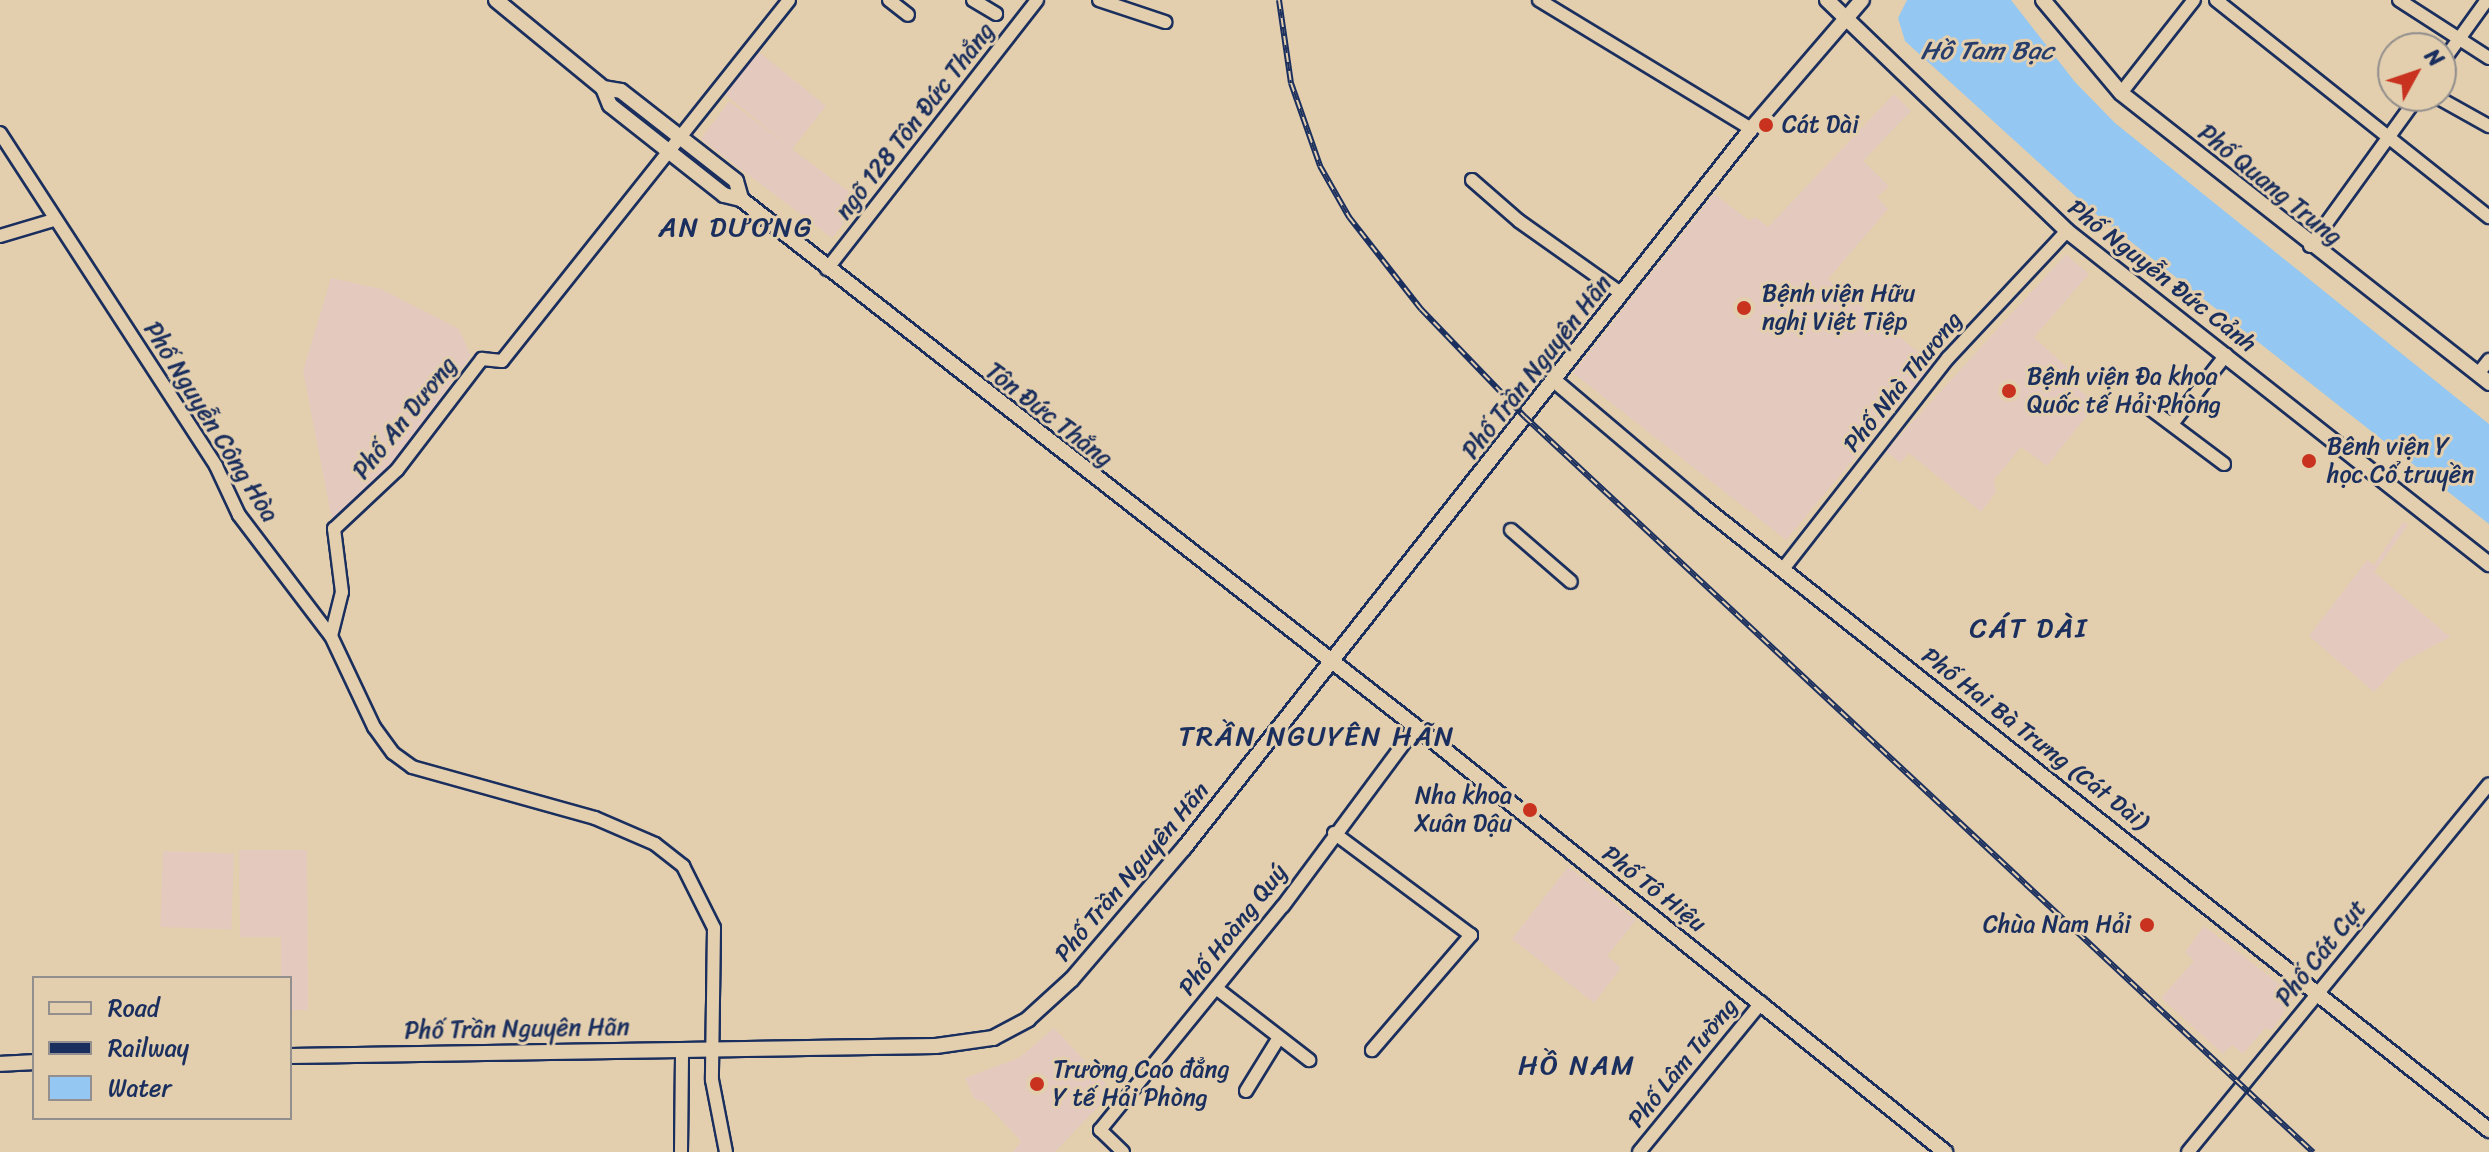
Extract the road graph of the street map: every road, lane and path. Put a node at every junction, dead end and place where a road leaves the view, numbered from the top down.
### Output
1 (496, 0) edge
2 (789, 0) edge
3 (889, 0) edge
4 (973, 0) edge
5 (1037, 0) edge
6 (1099, 0) edge
7 (1539, 0) edge
8 (1827, 0) edge
9 (1862, 0) edge
10 (2043, 0) edge
11 (2194, 0) edge
12 (2216, 0) edge
13 (2399, 0) edge
14 (2487, 0) edge
15 (996, 14) dead end
16 (908, 15) dead end
17 (1846, 15) junction
18 (1165, 22) dead end
19 (2459, 39) junction
20 (2457, 42) edge
21 (2489, 58) edge
22 (603, 88) junction
23 (2121, 93) junction
24 (2457, 108) edge
25 (2406, 112) edge
26 (2489, 126) edge
27 (1751, 129) junction
28 (0, 133) edge
29 (679, 136) junction
30 (2386, 137) junction
31 (667, 150) junction
32 (1472, 180) dead end
33 (741, 199) junction
34 (2489, 217) edge
35 (54, 220) junction
36 (2067, 231) junction
37 (0, 236) edge
38 (2310, 246) junction
39 (827, 269) junction
40 (1622, 294) junction
41 (2226, 355) junction
42 (2489, 360) edge
43 (2483, 378) edge
44 (1555, 381) junction
45 (2144, 404) dead end
46 (2172, 424) junction
47 (2224, 464) dead end
48 (1511, 530) dead end
49 (2489, 564) edge
50 (1783, 569) junction
51 (1571, 582) dead end
52 (331, 636) junction
53 (1332, 665) junction
54 (1416, 727) junction
55 (2489, 784) edge
56 (1334, 833) junction
57 (1216, 988) junction
58 (2317, 992) junction
59 (1761, 1003) junction
60 (1278, 1039) junction
61 (682, 1049) junction
62 (711, 1050) junction
63 (1372, 1050) dead end
64 (292, 1056) edge
65 (1309, 1060) dead end
66 (32, 1062) edge
67 (0, 1064) edge
68 (1246, 1091) dead end
69 (2489, 1130) edge
70 (681, 1152) edge
71 (726, 1152) edge
72 (1123, 1152) edge
73 (1639, 1152) edge
74 (1945, 1152) edge
75 (2188, 1152) edge

1 - 22 main road, Tôn Đức Thắng
2 - 29 street
3 - 16 street
4 - 15 street
5 - 39 street, ngõ 128 Tôn Đức Thắng
6 - 18 street
7 - 27 street
8 - 17 main road, Phố Nguyễn Đức Cảnh
9 - 17 main road, Phố Trần Nguyên Hãn
10 - 23 main road, Phố Quang Trung
11 - 23 street
12 - 30 street
13 - 19 street
14 - 19 street
17 - 27 main road, Phố Trần Nguyên Hãn
17 - 36 main road, Phố Nguyễn Đức Cảnh
19 - 20 street
19 - 21 street
22 - 29 main road, Tôn Đức Thắng
22 - 31 main road, Tôn Đức Thắng
23 - 38 main road, Phố Quang Trung
24 - 26 street
25 - 30 street
27 - 40 main road, Phố Trần Nguyên Hãn
28 - 35 street, Phố Nguyễn Công Hòa
29 - 31 street
29 - 33 main road, Tôn Đức Thắng
30 - 34 street
30 - 38 street
31 - 33 main road, Tôn Đức Thắng
31 - 52 street, Phố An Dương
32 - 40 street
33 - 39 main road, Tôn Đức Thắng
35 - 37 street
35 - 52 street, Phố Nguyễn Công Hòa
36 - 41 main road, Phố Nguyễn Đức Cảnh
36 - 50 street, Phố Nhà Thương
38 - 43 main road, Phố Quang Trung
39 - 53 main road, Tôn Đức Thắng
40 - 44 main road, Phố Trần Nguyên Hãn
41 - 46 street
41 - 49 main road, Phố Nguyễn Đức Cảnh
42 - 43 street
44 - 50 main road, Phố Hai Bà Trưng (Cát Dài)
44 - 53 main road, Phố Trần Nguyên Hãn
45 - 46 street
46 - 47 street
48 - 51 street
50 - 58 main road, Phố Hai Bà Trưng (Cát Dài)
52 - 62 street, Phố Nguyễn Công Hòa
53 - 54 main road, Phố Tô Hiệu
53 - 62 main road, Phố Trần Nguyên Hãn
54 - 56 street, Phố Hoàng Quý
54 - 59 main road, Phố Tô Hiệu
55 - 58 street, Phố Cát Cụt
56 - 57 street, Phố Hoàng Quý
56 - 63 street
57 - 60 street
57 - 72 street, Phố Hoàng Quý
58 - 69 main road, Phố Hai Bà Trưng (Cát Dài)
58 - 75 street, Phố Cát Cụt
59 - 73 street, Phố Lâm Tường
59 - 74 main road, Phố Tô Hiệu
60 - 65 street
60 - 68 street
61 - 62 main road, Phố Trần Nguyên Hãn
61 - 64 main road, Phố Trần Nguyên Hãn
61 - 70 street
62 - 71 street, Phố Nguyễn Công Hòa
66 - 67 main road

